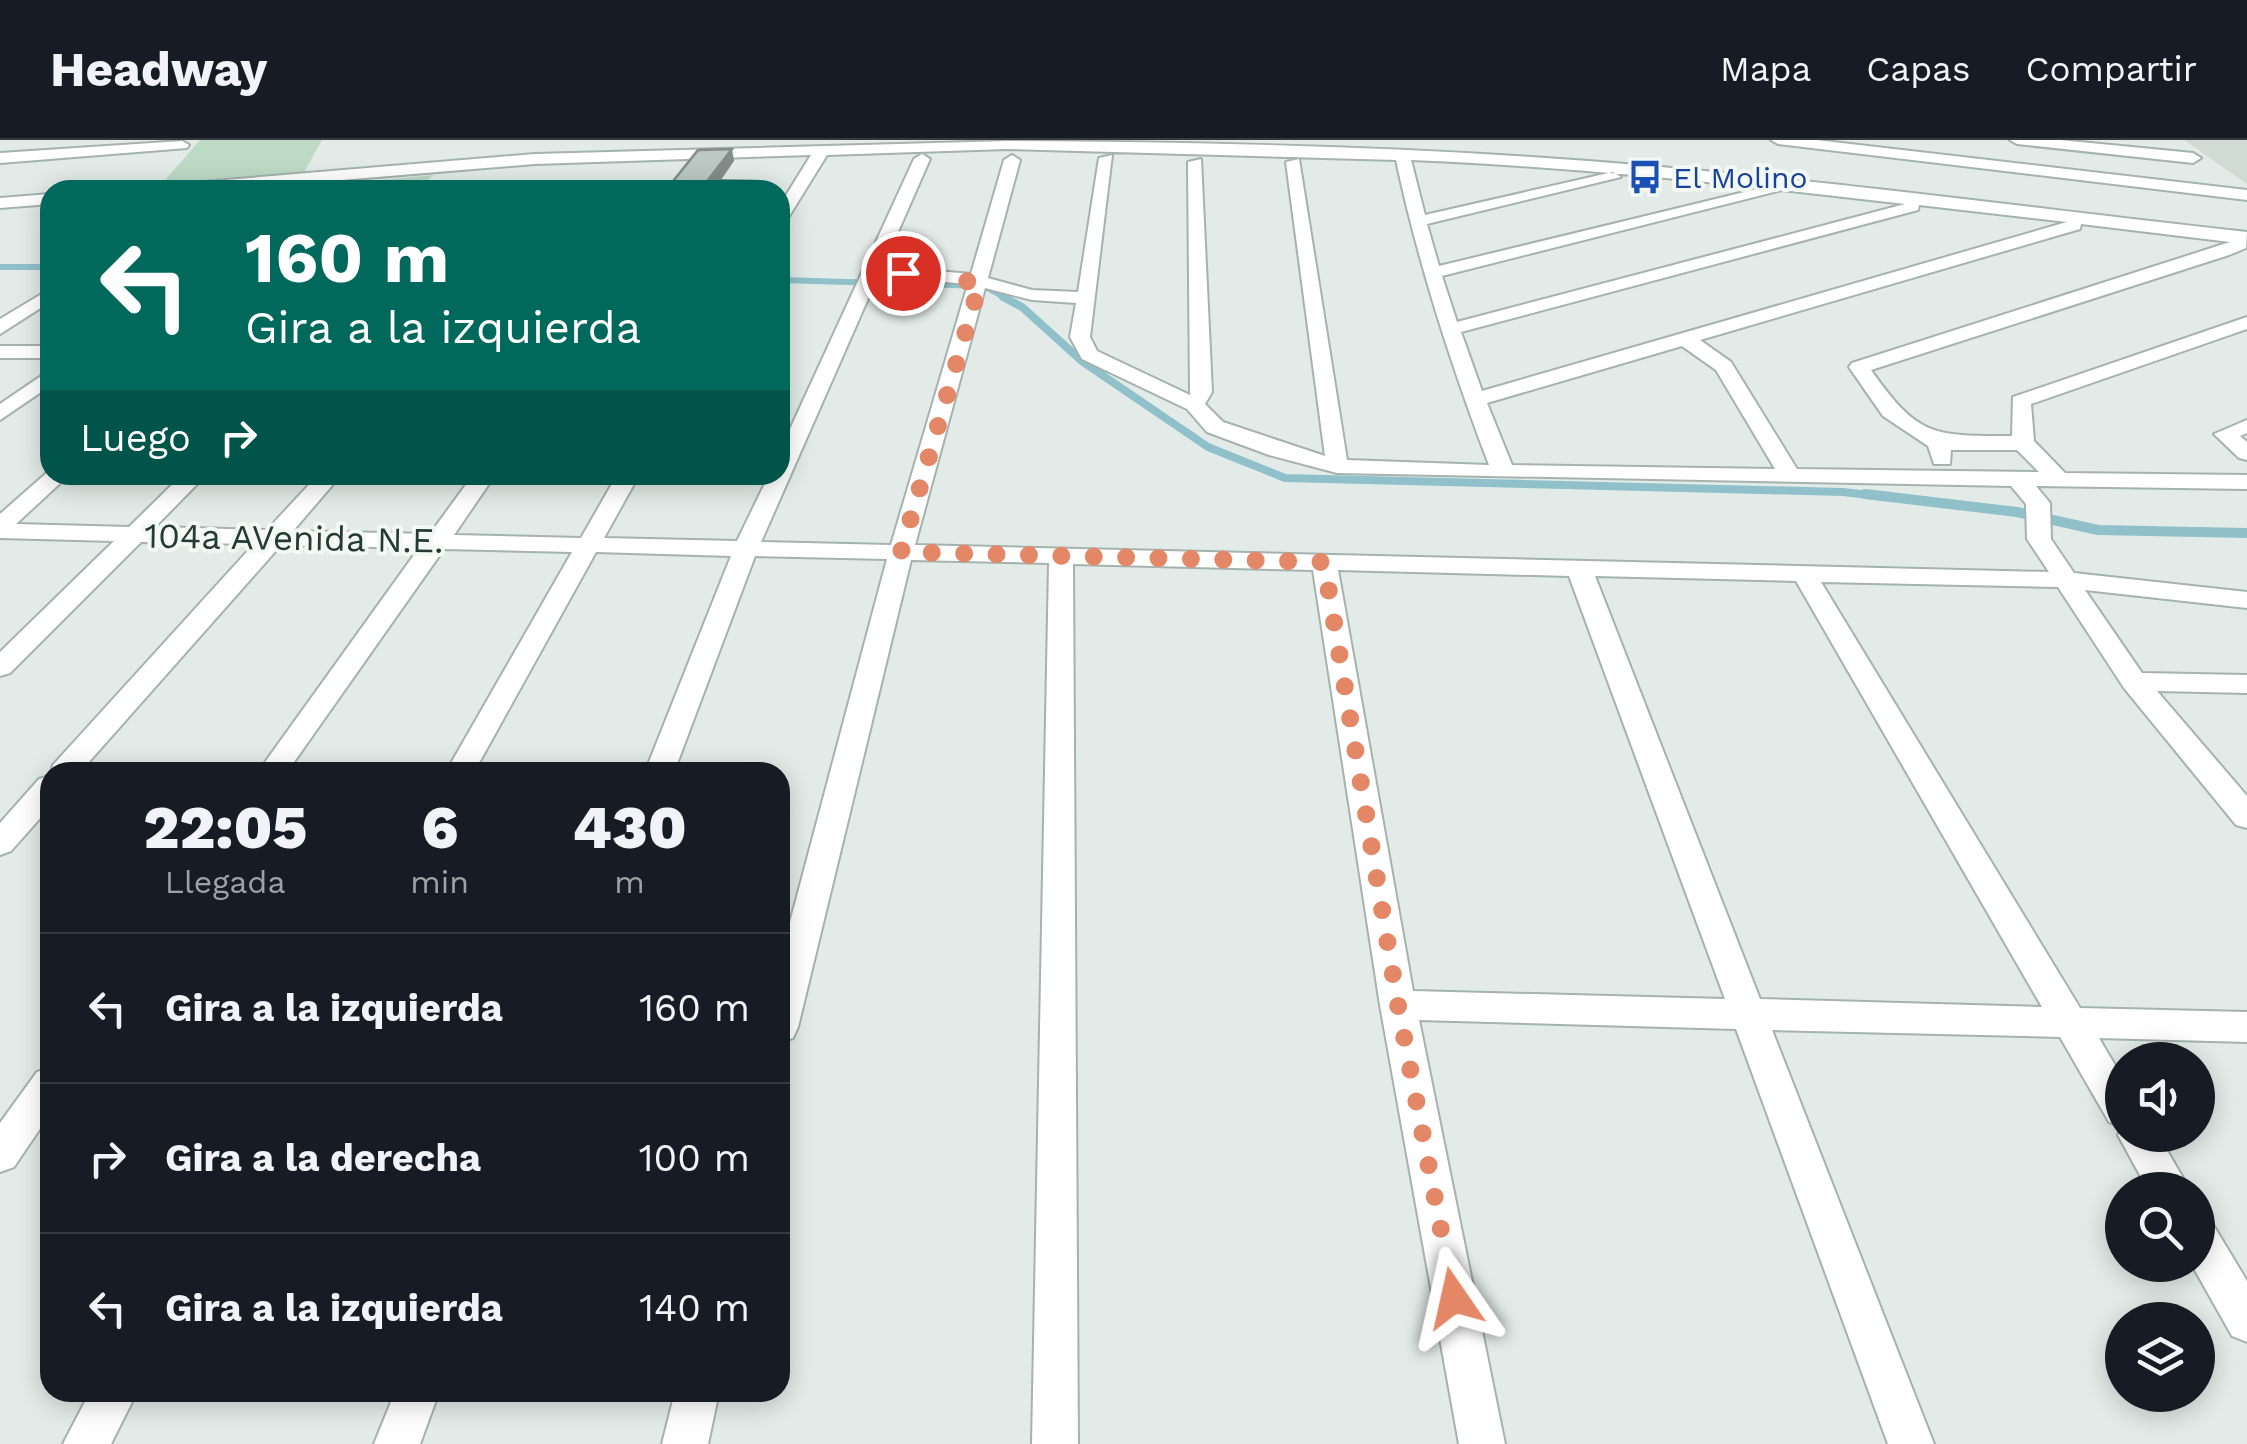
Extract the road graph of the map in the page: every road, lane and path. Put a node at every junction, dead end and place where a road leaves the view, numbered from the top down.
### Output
1 (1778, 140) edge
2 (2017, 140) edge
3 (2166, 140) edge
4 (184, 142) edge
5 (650, 148) edge
6 (1009, 148) edge
7 (1447, 148) edge
8 (1294, 151) edge
9 (1402, 154) junction
10 (817, 156) junction
11 (0, 158) edge
12 (1107, 158) dead end
13 (922, 159) dead end
14 (169, 160) dead end
15 (1196, 162) dead end
16 (2206, 168) junction
17 (1643, 170) junction
18 (195, 180) edge
19 (1792, 185) junction
20 (40, 200) edge
21 (790, 201) edge
22 (0, 203) edge
23 (1928, 203) junction
24 (2091, 220) junction
25 (1416, 222) junction
26 (2241, 236) edge
27 (1433, 273) junction
28 (869, 280) junction
29 (978, 287) junction
30 (1086, 298) junction
31 (40, 301) edge
32 (2247, 323) edge
33 (0, 328) edge
34 (1451, 329) junction
35 (1686, 339) junction
36 (0, 352) edge
37 (40, 352) edge
38 (40, 384) edge
39 (1474, 400) junction
40 (1194, 405) junction
41 (0, 414) edge
42 (2247, 426) edge
43 (1938, 443) junction
44 (2023, 443) junction
45 (790, 453) edge
46 (2247, 453) edge
47 (1337, 466) junction
48 (1502, 472) junction
49 (1948, 476) junction
50 (1792, 477) junction
51 (2017, 478) junction
52 (2057, 478) junction
53 (2247, 482) edge
54 (47, 485) edge
55 (186, 485) edge
56 (321, 485) edge
57 (477, 485) edge
58 (622, 485) edge
59 (775, 485) edge
60 (0, 529) edge
61 (137, 534) junction
62 (274, 537) junction
63 (438, 541) junction
64 (587, 544) junction
65 (746, 548) junction
66 (901, 552) junction
67 (1061, 556) junction
68 (1324, 562) junction
69 (1579, 568) junction
70 (1804, 574) junction
71 (2066, 580) junction
72 (2247, 600) edge
73 (0, 667) edge
74 (2134, 682) junction
75 (2247, 684) edge
76 (72, 762) edge
77 (279, 762) edge
78 (466, 762) edge
79 (662, 762) edge
80 (40, 798) edge
81 (2247, 817) edge
82 (0, 843) edge
83 (790, 989) edge
84 (1398, 1005) junction
85 (1747, 1014) junction
86 (2072, 1024) junction
87 (2247, 1028) edge
88 (2105, 1081) edge
89 (40, 1098) edge
90 (0, 1154) edge
91 (2215, 1266) edge
92 (2247, 1320) edge
93 (109, 1402) edge
94 (413, 1402) edge
95 (695, 1402) edge
96 (86, 1444) edge
97 (396, 1444) edge
98 (685, 1444) edge
99 (1056, 1444) edge
100 (1482, 1444) edge
101 (1911, 1444) edge

1 - 16 street
2 - 16 street
3 - 16 street
4 - 11 street
4 - 14 street
5 - 10 street
5 - 18 street
6 - 8 street
6 - 10 street
6 - 29 street
7 - 9 street
7 - 17 street
8 - 9 street
8 - 47 street
9 - 25 street
10 - 21 street
12 - 30 street
13 - 28 street
15 - 40 street
17 - 19 street
17 - 25 street
19 - 23 street
19 - 27 street
20 - 22 street
23 - 24 street
23 - 34 street
24 - 26 street
24 - 35 street
25 - 27 street
26 - 43 street
27 - 34 street
28 - 29 street
28 - 45 street
29 - 30 street
29 - 66 street
30 - 40 street
31 - 33 street
32 - 44 street
34 - 39 street
35 - 39 street
35 - 50 street
36 - 37 street
38 - 41 street
39 - 48 street
40 - 47 street
42 - 46 street
43 - 44 street
43 - 49 street
44 - 52 street
47 - 48 street
48 - 50 street
49 - 50 street
49 - 51 street
51 - 52 street
51 - 71 street
52 - 53 street
54 - 60 street
55 - 61 street
56 - 62 street
57 - 63 street
58 - 64 street
59 - 65 street
60 - 61 street, 104a AVenida N.E.
61 - 62 street, 104a AVenida N.E.
61 - 73 street
62 - 63 street, 104a AVenida N.E.
62 - 76 street
63 - 64 street, 104a AVenida N.E.
63 - 77 street
64 - 65 street, 104a AVenida N.E.
64 - 78 street
65 - 66 street, 104a AVenida N.E.
65 - 79 street
66 - 67 street, 104a AVenida N.E.
66 - 83 street
67 - 68 street, 104a AVenida N.E.
67 - 99 street
68 - 69 street, 104a AVenida N.E.
68 - 84 street
69 - 70 street, 104a AVenida N.E.
69 - 85 street
70 - 71 street, 104a AVenida N.E.
70 - 86 street
71 - 72 street, 104a AVenida N.E.
71 - 74 street
74 - 75 street
74 - 81 street
80 - 82 street
84 - 85 street
84 - 100 street
85 - 86 street
85 - 101 street
86 - 87 street
86 - 88 street
89 - 90 street
91 - 92 street
93 - 96 street
94 - 97 street
95 - 98 street

